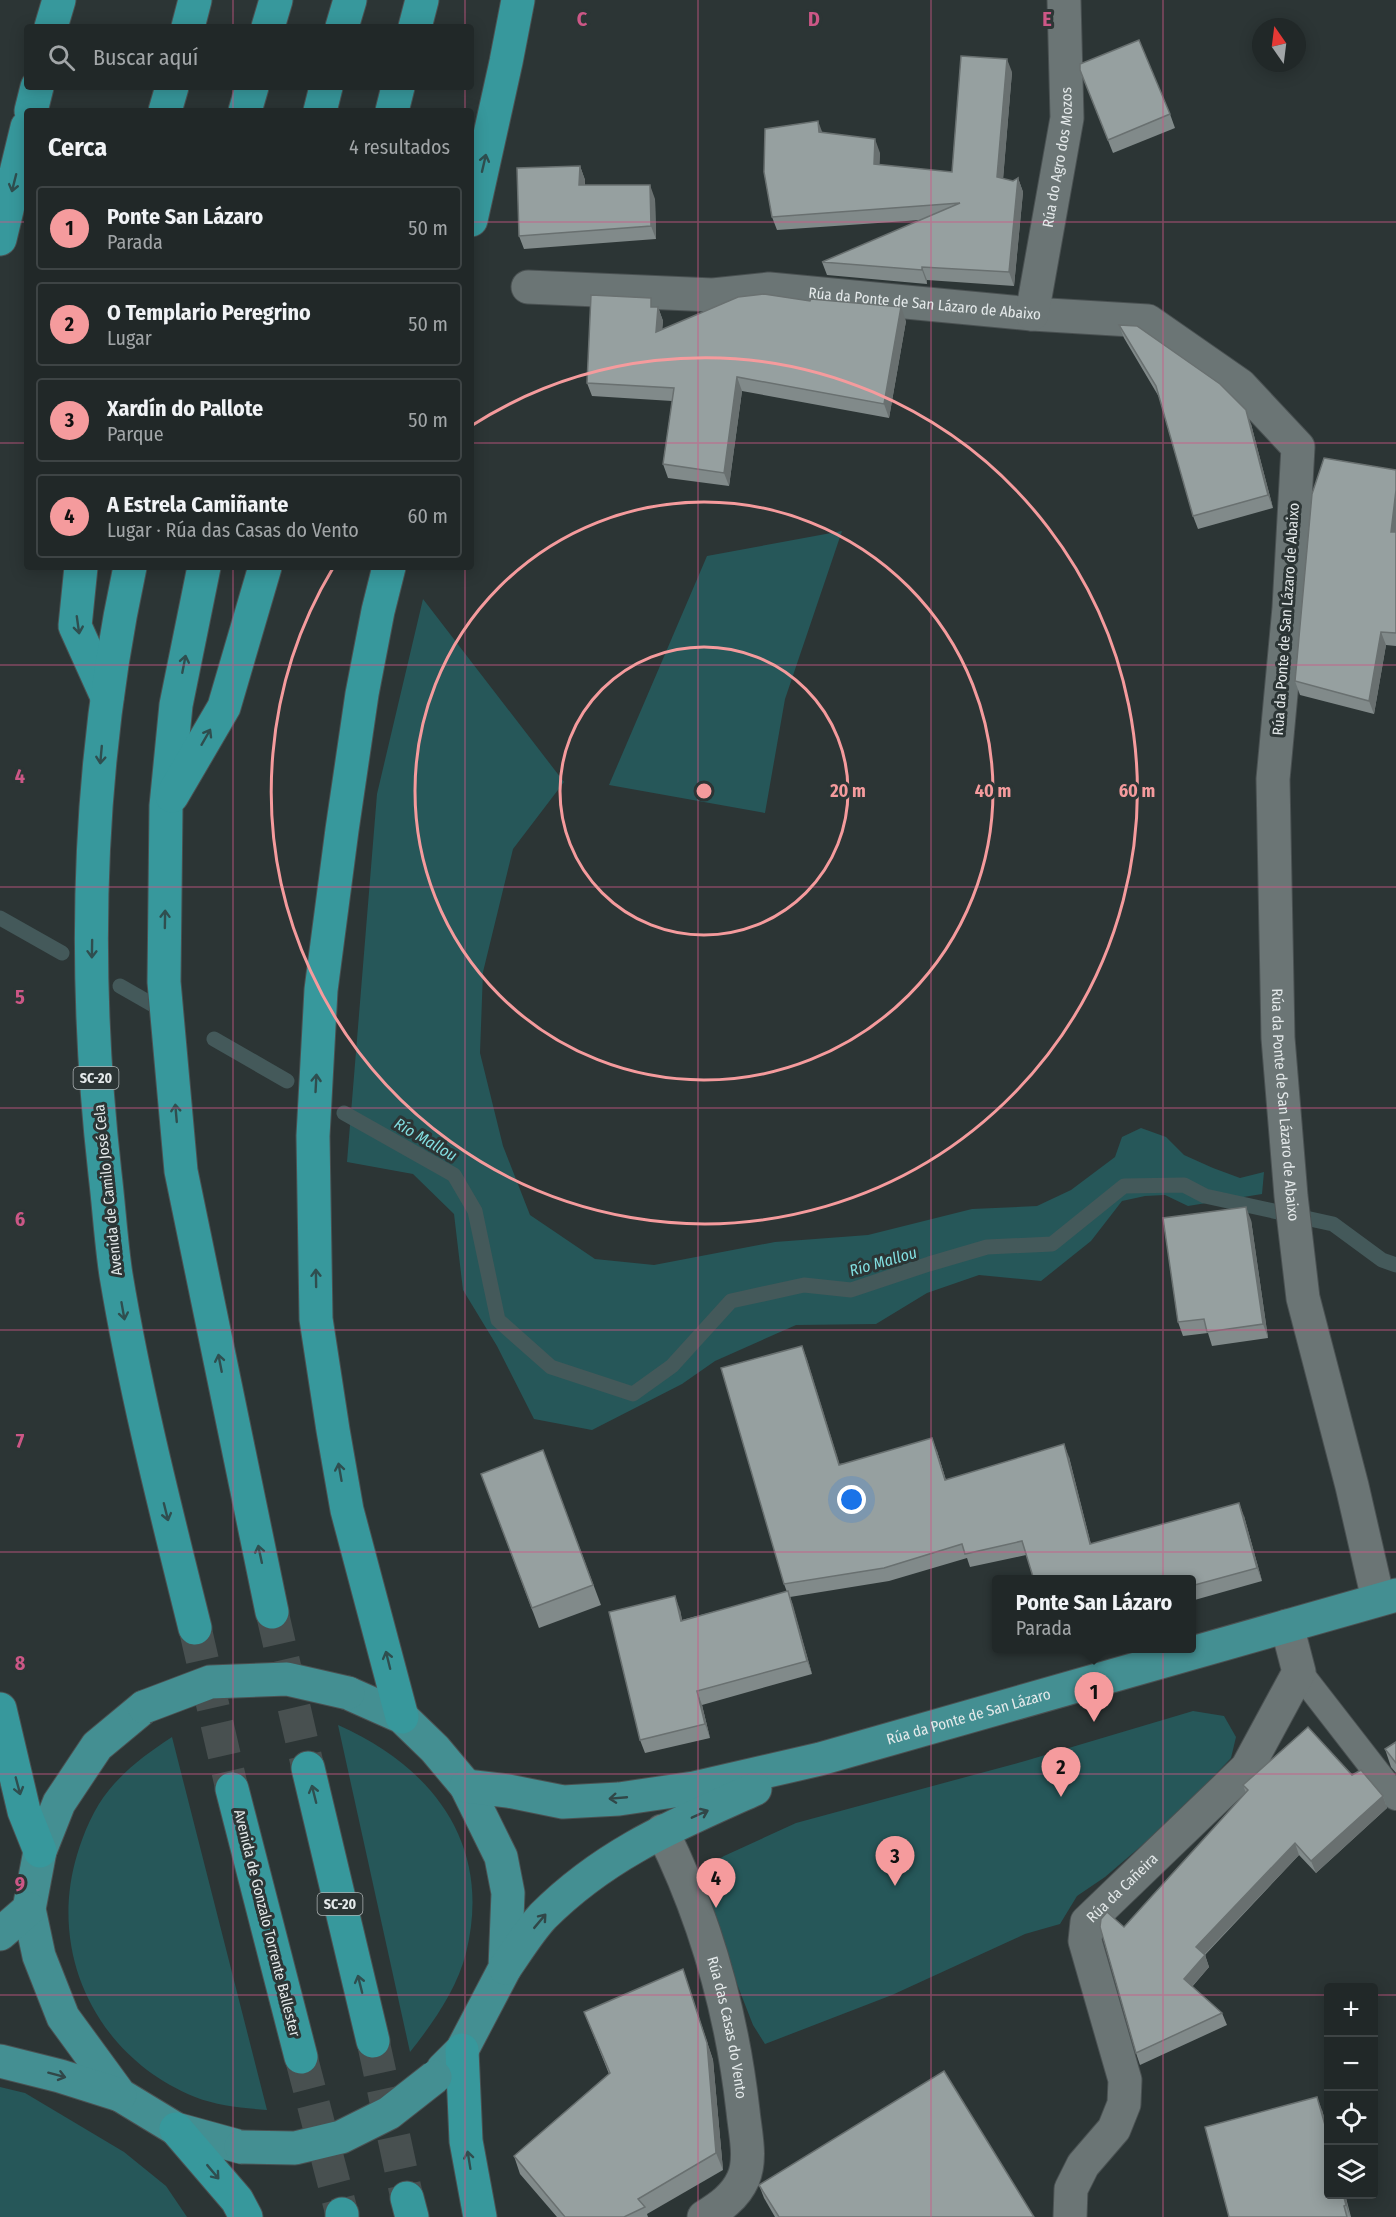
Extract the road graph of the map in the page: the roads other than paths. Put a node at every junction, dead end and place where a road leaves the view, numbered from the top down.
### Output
1 (59, 0) edge
2 (195, 0) edge
3 (276, 0) edge
4 (350, 0) edge
5 (422, 0) edge
6 (518, 0) edge
7 (1064, 0) edge
8 (52, 24) edge
9 (189, 24) edge
10 (269, 24) edge
11 (343, 24) edge
12 (416, 24) edge
13 (36, 90) edge
14 (171, 90) edge
15 (251, 90) edge
16 (325, 90) edge
17 (397, 90) edge
18 (32, 108) edge
19 (166, 108) edge
20 (246, 108) edge
21 (321, 108) edge
22 (393, 108) edge
23 (24, 139) edge
24 (474, 206) edge
25 (0, 239) edge
26 (528, 287) dead end
27 (1032, 314) junction
28 (81, 570) edge
29 (129, 570) edge
30 (203, 570) edge
31 (264, 570) edge
32 (388, 570) edge
33 (107, 697) junction
34 (166, 806) junction
35 (1387, 1597) edge
36 (272, 1612) tunnel mouth
37 (1287, 1626) junction
38 (195, 1628) tunnel mouth
39 (1196, 1652) edge
40 (1192, 1653) edge
41 (1299, 1672) junction
42 (0, 1709) edge
43 (402, 1717) junction
44 (820, 1759) junction
45 (308, 1768) tunnel mouth
46 (466, 1786) junction
47 (232, 1789) tunnel mouth
48 (1396, 1797) edge
49 (662, 1831) junction
50 (40, 1851) junction
51 (29, 1909) junction
52 (0, 1934) edge
53 (505, 1968) junction
54 (373, 2041) tunnel mouth
55 (462, 2050) junction
56 (301, 2057) tunnel mouth
57 (0, 2061) edge
58 (120, 2095) junction
59 (176, 2129) junction
60 (246, 2217) edge
61 (480, 2217) edge
62 (704, 2217) edge
63 (1070, 2217) edge

1 - 8 highway
2 - 9 highway
3 - 10 highway
4 - 11 highway
5 - 12 highway
24 -> 6 highway
7 - 27 street, Rúa do Agro dos Mozos
13 - 18 highway
14 - 19 highway
15 - 20 highway
16 - 21 highway
17 - 22 highway
23 -> 25 highway
26 - 27 street, Rúa da Ponte de San Lázaro de Abaixo
27 - 35 street, Rúa da Ponte de San Lázaro de Abaixo
28 -> 33 highway
29 - 33 highway, Avenida de Camilo José Cela / SC-20
34 -> 30 highway
34 -> 31 highway
43 -> 32 highway
33 -> 38 highway, Avenida de Camilo José Cela / SC-20
36 -> 34 highway
35 - 37 main road, Rúa da Ponte de San Lázaro
37 - 39 main road, Rúa da Ponte de San Lázaro
37 - 41 street
40 - 44 main road, Rúa da Ponte de San Lázaro
41 - 48 lane
41 - 63 street, Rúa da Cañeira
42 -> 50 highway
43 - 46 main road
43 - 50 main road, bridge
44 -> 46 main road, Rúa da Ponte de San Lázaro
49 -> 44 main road, Rúa da Ponte de San Lázaro
54 -> 45 highway, SC-20
46 - 53 main road
47 - 56 highway, Avenida de Gonzalo Torrente Ballester
53 -> 49 main road, Rúa da Ponte de San Lázaro
49 - 62 street, Rúa das Casas do Vento
50 - 51 main road
51 - 52 main road
51 - 58 main road
53 - 55 main road, Rúa da Ponte de San Lázaro
55 - 59 main road, Rúa da Ponte de San Lázaro, bridge
61 -> 55 highway
57 -> 58 main road
58 - 59 main road, Rúa da Ponte de San Lázaro
59 -> 60 highway

